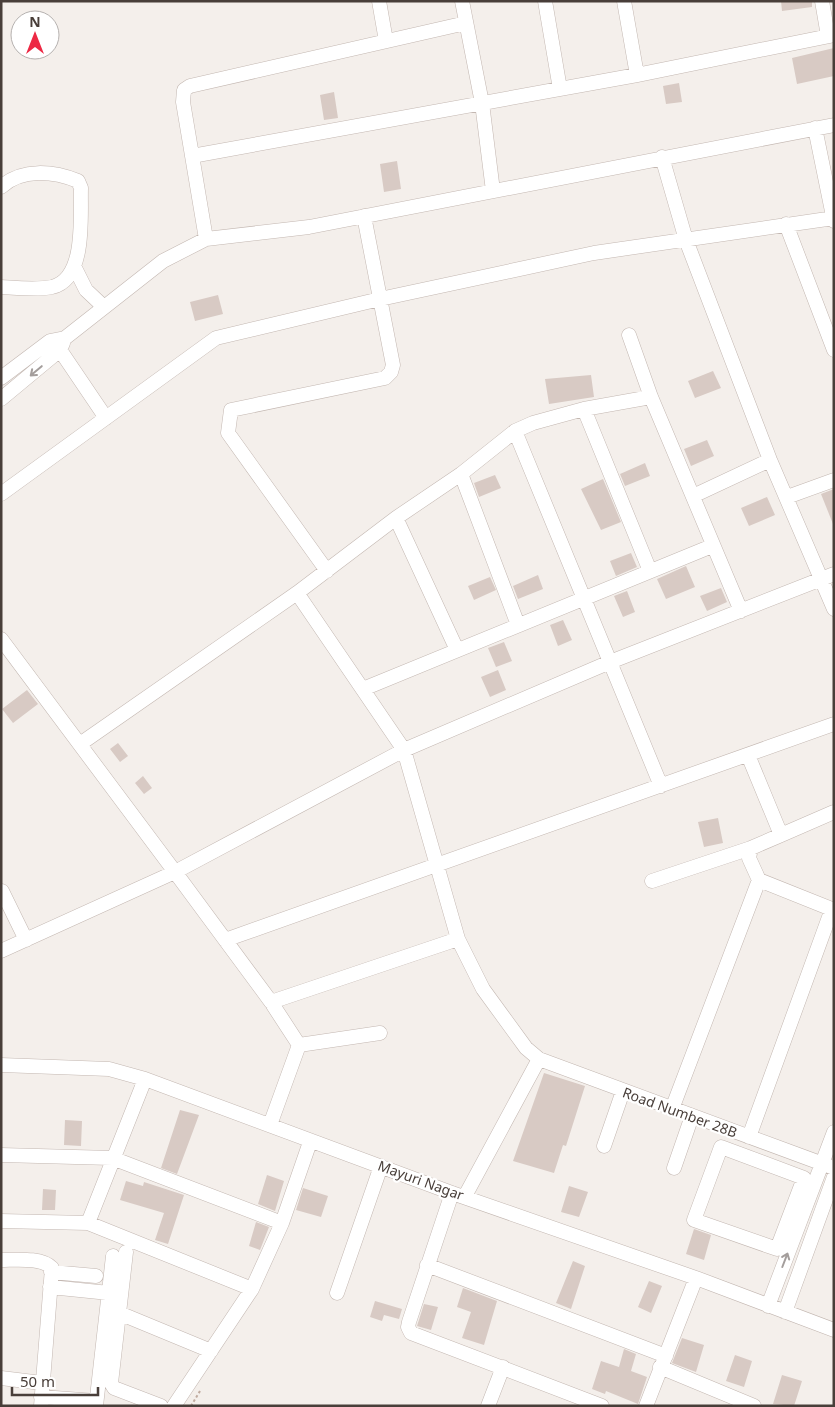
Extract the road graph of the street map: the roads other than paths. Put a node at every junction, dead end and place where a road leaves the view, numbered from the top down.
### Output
1 (379, 1) edge
2 (462, 1) edge
3 (545, 1) edge
4 (624, 1) edge
5 (822, 1) edge
6 (466, 23) junction
7 (831, 36) edge
8 (386, 41) junction
9 (637, 75) junction
10 (560, 89) junction
11 (482, 103) junction
12 (834, 125) edge
13 (815, 128) junction
14 (192, 156) junction
15 (662, 157) junction
16 (1, 187) edge
17 (493, 191) junction
18 (364, 216) junction
19 (834, 219) edge
20 (786, 224) junction
21 (206, 239) junction
22 (686, 240) junction
23 (74, 266) junction
24 (1, 287) edge
25 (380, 299) junction
26 (104, 307) junction
27 (629, 335) dead end
28 (58, 343) junction
29 (834, 350) edge
30 (1, 378) edge
31 (651, 397) junction
32 (1, 399) edge
33 (584, 409) junction
34 (106, 418) junction
35 (515, 431) junction
36 (770, 460) junction
37 (461, 474) junction
38 (834, 480) edge
39 (1, 494) edge
40 (693, 496) junction
41 (787, 497) junction
42 (396, 518) junction
43 (712, 546) junction
44 (327, 571) junction
45 (650, 571) junction
46 (828, 576) edge
47 (296, 593) junction
48 (584, 598) junction
49 (834, 609) edge
50 (741, 611) junction
51 (518, 625) junction
52 (1, 639) edge
53 (457, 650) junction
54 (610, 662) junction
55 (363, 689) junction
56 (834, 724) edge
57 (80, 744) junction
58 (404, 750) junction
59 (748, 755) junction
60 (661, 786) junction
61 (834, 812) edge
62 (781, 835) junction
63 (751, 848) junction
64 (436, 866) junction
65 (175, 872) junction
66 (759, 880) junction
67 (652, 881) dead end
68 (2, 891) edge
69 (833, 909) edge
70 (458, 939) junction
71 (26, 940) junction
72 (225, 940) junction
73 (1, 951) edge
74 (271, 1002) junction
75 (380, 1033) dead end
76 (299, 1044) junction
77 (539, 1059) junction
78 (1, 1065) edge
79 (145, 1079) junction
80 (623, 1091) junction
81 (672, 1109) junction
82 (692, 1116) junction
83 (270, 1125) junction
84 (834, 1132) edge
85 (749, 1137) junction
86 (310, 1142) junction
87 (604, 1146) dead end
88 (1, 1155) edge
89 (112, 1158) junction
90 (381, 1166) junction
91 (828, 1166) edge
92 (674, 1168) dead end
93 (834, 1177) edge
94 (459, 1194) junction
95 (799, 1211) junction
96 (819, 1218) junction
97 (1, 1221) edge
98 (88, 1223) junction
99 (282, 1223) junction
100 (1, 1260) edge
101 (427, 1265) junction
102 (51, 1272) junction
103 (96, 1276) dead end
104 (696, 1278) junction
105 (50, 1287) junction
106 (252, 1289) junction
107 (108, 1293) junction
108 (337, 1293) dead end
109 (768, 1306) junction
110 (785, 1312) junction
111 (119, 1313) junction
112 (834, 1330) edge
113 (212, 1351) junction
114 (663, 1361) junction
115 (503, 1367) junction
116 (1, 1378) edge
117 (41, 1395) edge
118 (96, 1404) edge
119 (161, 1406) edge
120 (174, 1406) edge
121 (488, 1406) edge
122 (602, 1406) edge
123 (646, 1406) edge
124 (754, 1406) edge

1 - 8 street
2 - 6 street
3 - 10 street
4 - 9 street
5 - 7 street
6 - 8 street
6 - 11 street
7 - 9 street
8 - 14 street
9 - 10 street
10 - 11 street
11 - 14 street
11 - 17 street
12 - 13 street
13 - 15 street
13 - 19 street
14 - 21 street
15 - 17 street
15 - 22 street
16 - 23 street
17 - 18 street
18 - 21 street
18 - 25 street
19 - 20 street
20 - 22 street
20 - 29 street
21 - 26 street
22 - 25 street
22 - 36 street
23 - 24 street
23 - 26 street
25 - 34 street
25 - 44 street
26 - 28 street
27 - 31 street
28 - 30 street
28 -> 32 street
28 - 34 street
31 - 33 street
31 - 40 street
33 - 35 street
33 - 45 street
34 - 39 street
35 - 37 street
35 - 48 street
36 - 40 street
36 - 41 street
37 - 42 street
37 - 51 street
38 - 41 street
40 - 43 street
41 - 46 street
42 - 44 street
42 - 53 street
43 - 45 street
43 - 50 street
44 - 47 street
45 - 48 street
46 - 49 street
46 - 50 street
47 - 55 street
47 - 57 street
48 - 51 street
48 - 54 street
50 - 54 street
51 - 53 street
52 - 57 street
53 - 55 street
54 - 58 street
54 - 60 street
55 - 58 street
56 - 59 street
57 - 65 street
58 - 64 street
58 - 65 street
59 - 60 street
59 - 62 street
60 - 64 street
61 - 62 street
62 - 63 street
63 - 66 street
63 - 67 street
64 - 70 street
64 - 72 street
65 - 71 street
65 - 72 street
66 - 69 street
66 - 81 street
68 - 71 street
69 - 85 street
70 - 74 street
70 - 77 street
71 - 73 street
72 - 74 street
74 - 76 street
75 - 76 street
76 - 83 street
77 - 80 street, Road Number 28B
77 - 94 street
78 - 79 street, Mayuri Nagar
79 - 83 street, Mayuri Nagar
79 - 89 street
80 - 81 street, Road Number 28B
80 - 87 street
81 - 82 street, Road Number 28B
82 - 85 street, Road Number 28B
82 - 92 street
83 - 86 street, Mayuri Nagar
84 - 91 street
85 - 91 street, Road Number 28B
86 - 90 street, Mayuri Nagar
86 - 99 street
88 - 89 street
89 - 98 street
89 - 99 street
90 - 94 street, Mayuri Nagar
90 - 108 street
91 - 95 street
93 - 96 street
94 - 101 street
94 - 104 street, Mayuri Nagar
95 - 95 street
95 - 96 street
109 -> 95 street
96 - 110 street
97 - 98 street
98 - 106 street
99 - 106 street
100 - 102 street
101 - 114 street
101 - 115 street
102 - 103 street
102 - 105 street
104 - 109 street, Mayuri Nagar
104 - 114 street
105 - 107 street
105 - 117 street
106 - 113 street
107 - 111 street
107 - 118 street
109 - 110 street, Mayuri Nagar
110 - 112 street, Mayuri Nagar
111 - 113 street
111 - 119 street
113 - 120 street
114 - 123 street
114 - 124 street
115 - 121 street
115 - 122 street
116 - 117 street
117 - 118 street

